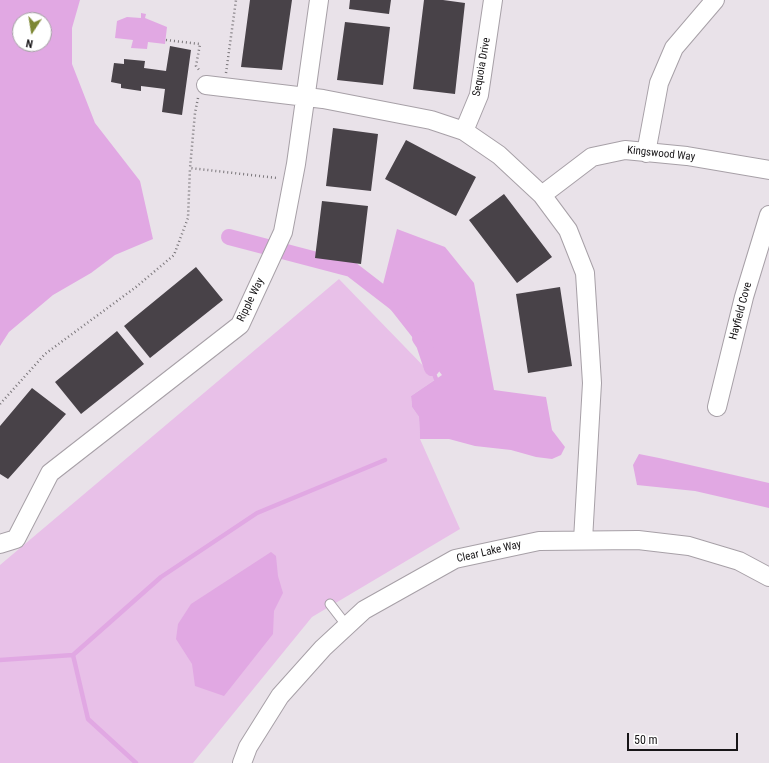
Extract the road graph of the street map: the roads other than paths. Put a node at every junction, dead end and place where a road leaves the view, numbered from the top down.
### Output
1 (319, 0) edge
2 (493, 0) edge
3 (714, 0) edge
4 (202, 86) road end
5 (306, 97) junction
6 (464, 131) junction
7 (646, 153) junction
8 (769, 170) edge
9 (542, 195) junction
10 (769, 215) edge
11 (717, 407) dead end
12 (583, 540) junction
13 (0, 544) edge
14 (769, 577) edge
15 (330, 604) dead end
16 (347, 626) junction
17 (242, 763) edge

1 - 5 street, Ripple Way
2 - 6 street, Sequoia Drive
3 - 7 street
4 - 5 street
5 - 6 street
5 - 13 street, Ripple Way
6 - 9 street
7 - 8 street, Kingswood Way
7 - 9 street, Kingswood Way
9 - 12 street
10 - 11 street, Hayfield Cove
12 - 14 street, Clear Lake Way
12 - 16 street, Clear Lake Way
15 - 16 lane
16 - 17 street, Clear Lake Way

